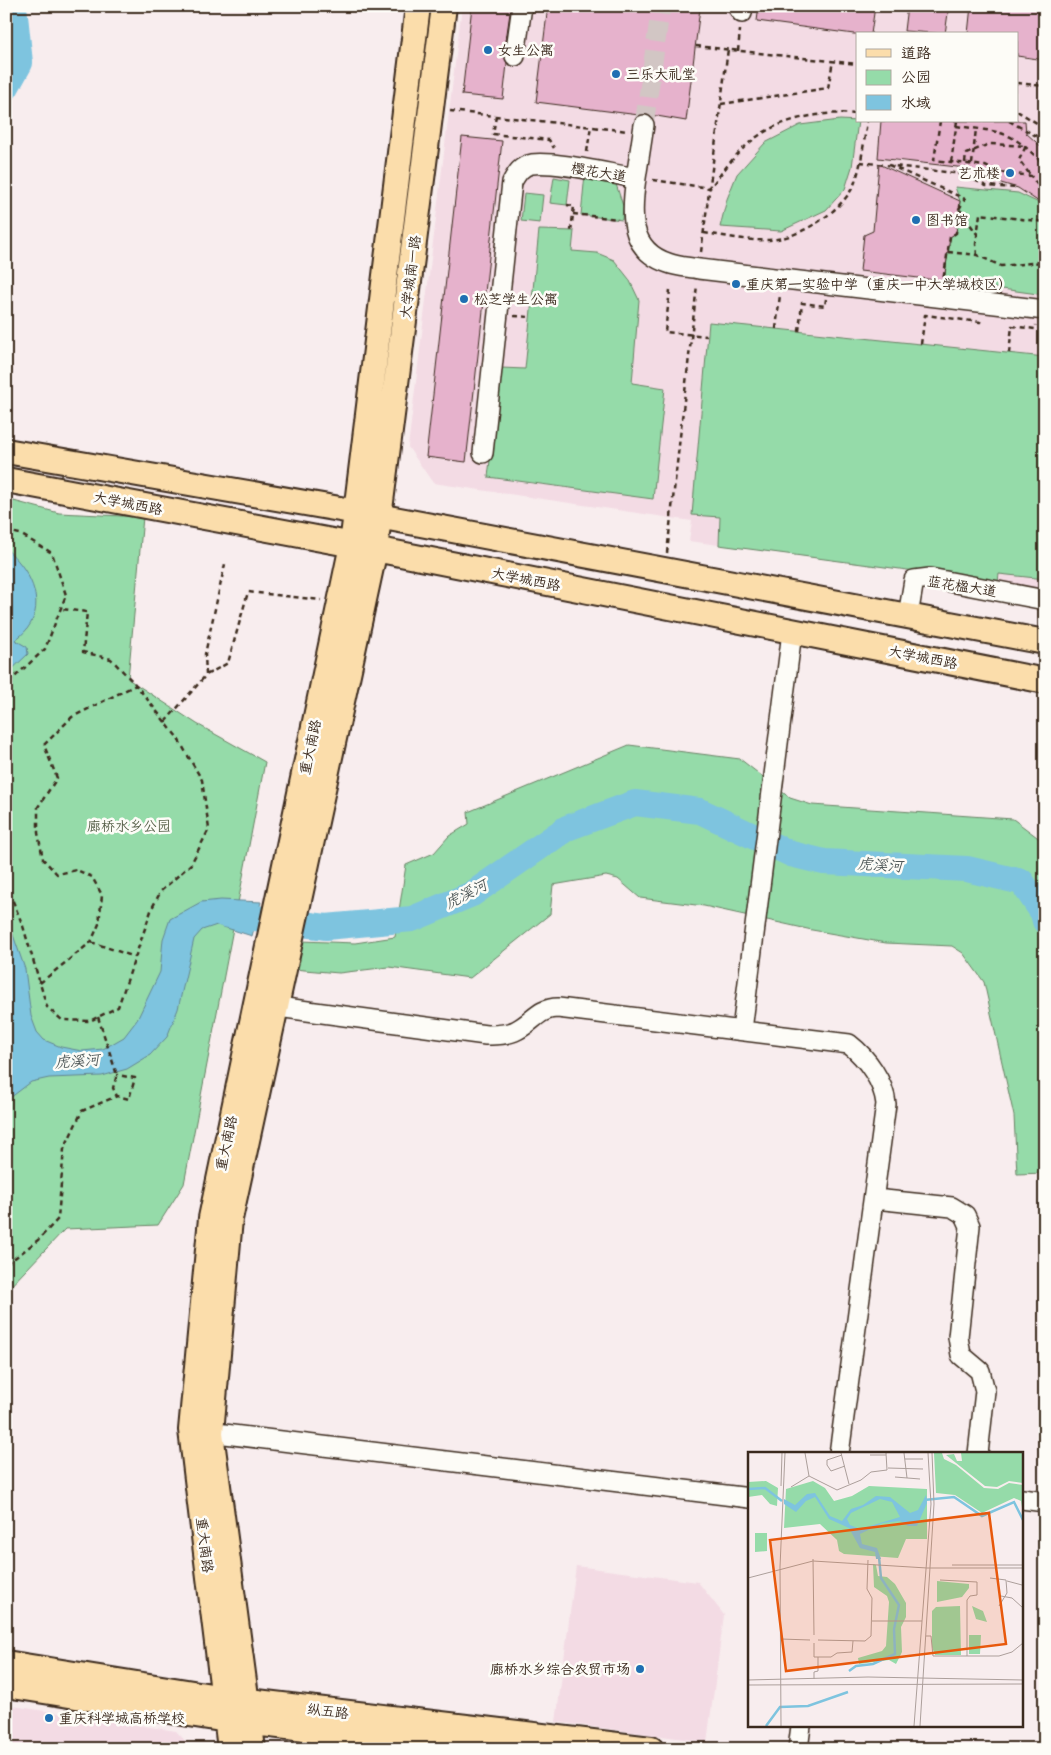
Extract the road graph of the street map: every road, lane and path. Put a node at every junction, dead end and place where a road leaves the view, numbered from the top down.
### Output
1 (418, 6) edge
2 (444, 6) edge
3 (522, 6) edge
4 (739, 10) edge
5 (696, 46) dead end
6 (728, 49) junction
7 (738, 50) junction
8 (515, 56) dead end
9 (833, 61) junction
10 (856, 64) edge
11 (1018, 83) edge
12 (1045, 86) edge
13 (721, 104) junction
14 (431, 109) junction
15 (1018, 112) edge
16 (856, 114) edge
17 (496, 116) junction
18 (867, 122) edge
19 (940, 122) edge
20 (956, 122) edge
21 (1011, 122) edge
22 (591, 126) junction
23 (956, 126) junction
24 (976, 128) junction
25 (1045, 128) edge
26 (643, 129) joint
27 (1045, 144) edge
28 (1026, 146) junction
29 (555, 148) dead end
30 (974, 149) junction
31 (587, 152) dead end
32 (860, 162) junction
33 (951, 162) junction
34 (965, 163) junction
35 (972, 164) junction
36 (888, 165) junction
37 (1045, 166) edge
38 (1031, 176) junction
39 (636, 178) junction
40 (710, 188) junction
41 (1018, 188) dead end
42 (1045, 195) edge
43 (567, 205) dead end
44 (959, 209) junction
45 (573, 214) junction
46 (634, 220) junction
47 (1045, 222) edge
48 (570, 231) dead end
49 (978, 236) junction
50 (948, 252) junction
51 (977, 256) junction
52 (1042, 262) dead end
53 (699, 269) junction
54 (782, 279) junction
55 (670, 290) dead end
56 (916, 295) junction
57 (825, 306) dead end
58 (1045, 310) edge
59 (980, 322) dead end
60 (776, 329) dead end
61 (1035, 329) dead end
62 (799, 331) dead end
63 (692, 335) junction
64 (707, 336) dead end
65 (921, 344) dead end
66 (1009, 353) dead end
67 (6, 451) edge
68 (483, 453) dead end
69 (6, 480) edge
70 (368, 514) junction
71 (6, 531) edge
72 (352, 545) junction
73 (375, 549) junction
74 (225, 564) dead end
75 (664, 569) junction
76 (1045, 600) edge
77 (340, 603) junction
78 (61, 609) junction
79 (908, 616) junction
80 (792, 632) junction
81 (1045, 642) edge
82 (206, 675) junction
83 (1045, 681) edge
84 (6, 685) edge
85 (136, 685) junction
86 (165, 722) junction
87 (293, 874) junction
88 (6, 884) edge
89 (92, 942) junction
90 (135, 957) junction
91 (40, 983) junction
92 (266, 1006) junction
93 (98, 1017) junction
94 (742, 1030) junction
95 (117, 1075) junction
96 (117, 1096) junction
97 (875, 1199) junction
98 (6, 1262) edge
99 (201, 1432) junction
100 (839, 1452) edge
101 (978, 1452) edge
102 (748, 1498) edge
103 (1024, 1499) edge
104 (1045, 1502) edge
105 (6, 1663) edge
106 (6, 1685) edge
107 (237, 1710) junction
108 (801, 1728) edge
109 (230, 1749) edge
110 (253, 1749) edge
111 (474, 1749) edge
112 (651, 1749) edge
113 (798, 1749) edge

1 - 70 main road, 大学城南一路
2 - 14 main road, 大学城南一路
3 - 8 street
4 - 7 path
5 - 6 path
6 - 7 path
6 - 13 path
7 - 9 path
9 - 10 path
9 - 13 path
11 - 12 path
13 - 40 path
14 - 17 path
14 - 70 main road, 大学城南一路
15 - 25 path
16 - 40 path
17 - 22 path
17 - 29 path
18 - 32 path
19 - 33 path
20 - 23 path
21 - 27 path
22 - 26 path
22 - 31 path
23 - 24 path
23 - 33 path
24 - 28 path
24 - 30 path
26 - 39 street
28 - 30 path
28 - 37 path
28 - 38 path
30 - 34 path
30 - 35 path
32 - 36 path
32 - 40 path
33 - 34 path
34 - 35 path
35 - 38 path
36 - 41 path
36 - 44 path
38 - 42 path
39 - 40 path
39 - 46 street, 樱花大道
39 - 68 street, 樱花大道
43 - 45 path
44 - 49 path
44 - 50 path
45 - 46 path
45 - 48 path
46 - 53 street, 樱花大道
47 - 49 path
49 - 51 path
50 - 51 path
50 - 56 path
51 - 52 path
53 - 54 street, 樱花大道
53 - 63 path
54 - 56 street, 樱花大道
54 - 60 path
55 - 63 path
56 - 58 street, 樱花大道
57 - 62 path
59 - 65 path
61 - 66 path
63 - 64 path
63 - 75 path
67 - 70 main road
69 - 72 main road, 大学城西路
70 - 72 main road, 大学城南一路
70 - 73 main road, 大学城南一路
70 - 75 main road
71 - 78 path
72 - 73 main road, 大学城西路
72 - 77 main road, 重大南路
73 - 80 main road, 大学城西路
73 - 87 main road, 重大南路
74 - 82 path
75 - 79 main road
76 - 79 street, 蓝花楹大道
77 - 82 path
77 - 87 main road, 重大南路
78 - 84 path
78 - 85 path
79 - 81 main road
80 - 83 main road, 大学城西路
80 - 94 street
82 - 86 path
85 - 86 path
85 - 89 path
86 - 90 path
87 - 92 main road, 重大南路
88 - 91 path
89 - 90 path
89 - 91 path
90 - 93 path
91 - 93 path
92 - 94 street
92 - 99 main road, 重大南路
93 - 95 path
94 - 97 street
95 - 96 path
95 - 96 path
96 - 98 path
97 - 100 street
97 - 101 street
99 - 102 street
99 - 107 main road, 重大南路
103 - 104 street
105 - 107 main road, 纵五路
106 - 107 main road, 纵五路
107 - 109 main road, 重大南路
107 - 110 main road, 重大南路
107 - 111 main road, 纵五路
107 - 112 main road, 纵五路
108 - 113 street

